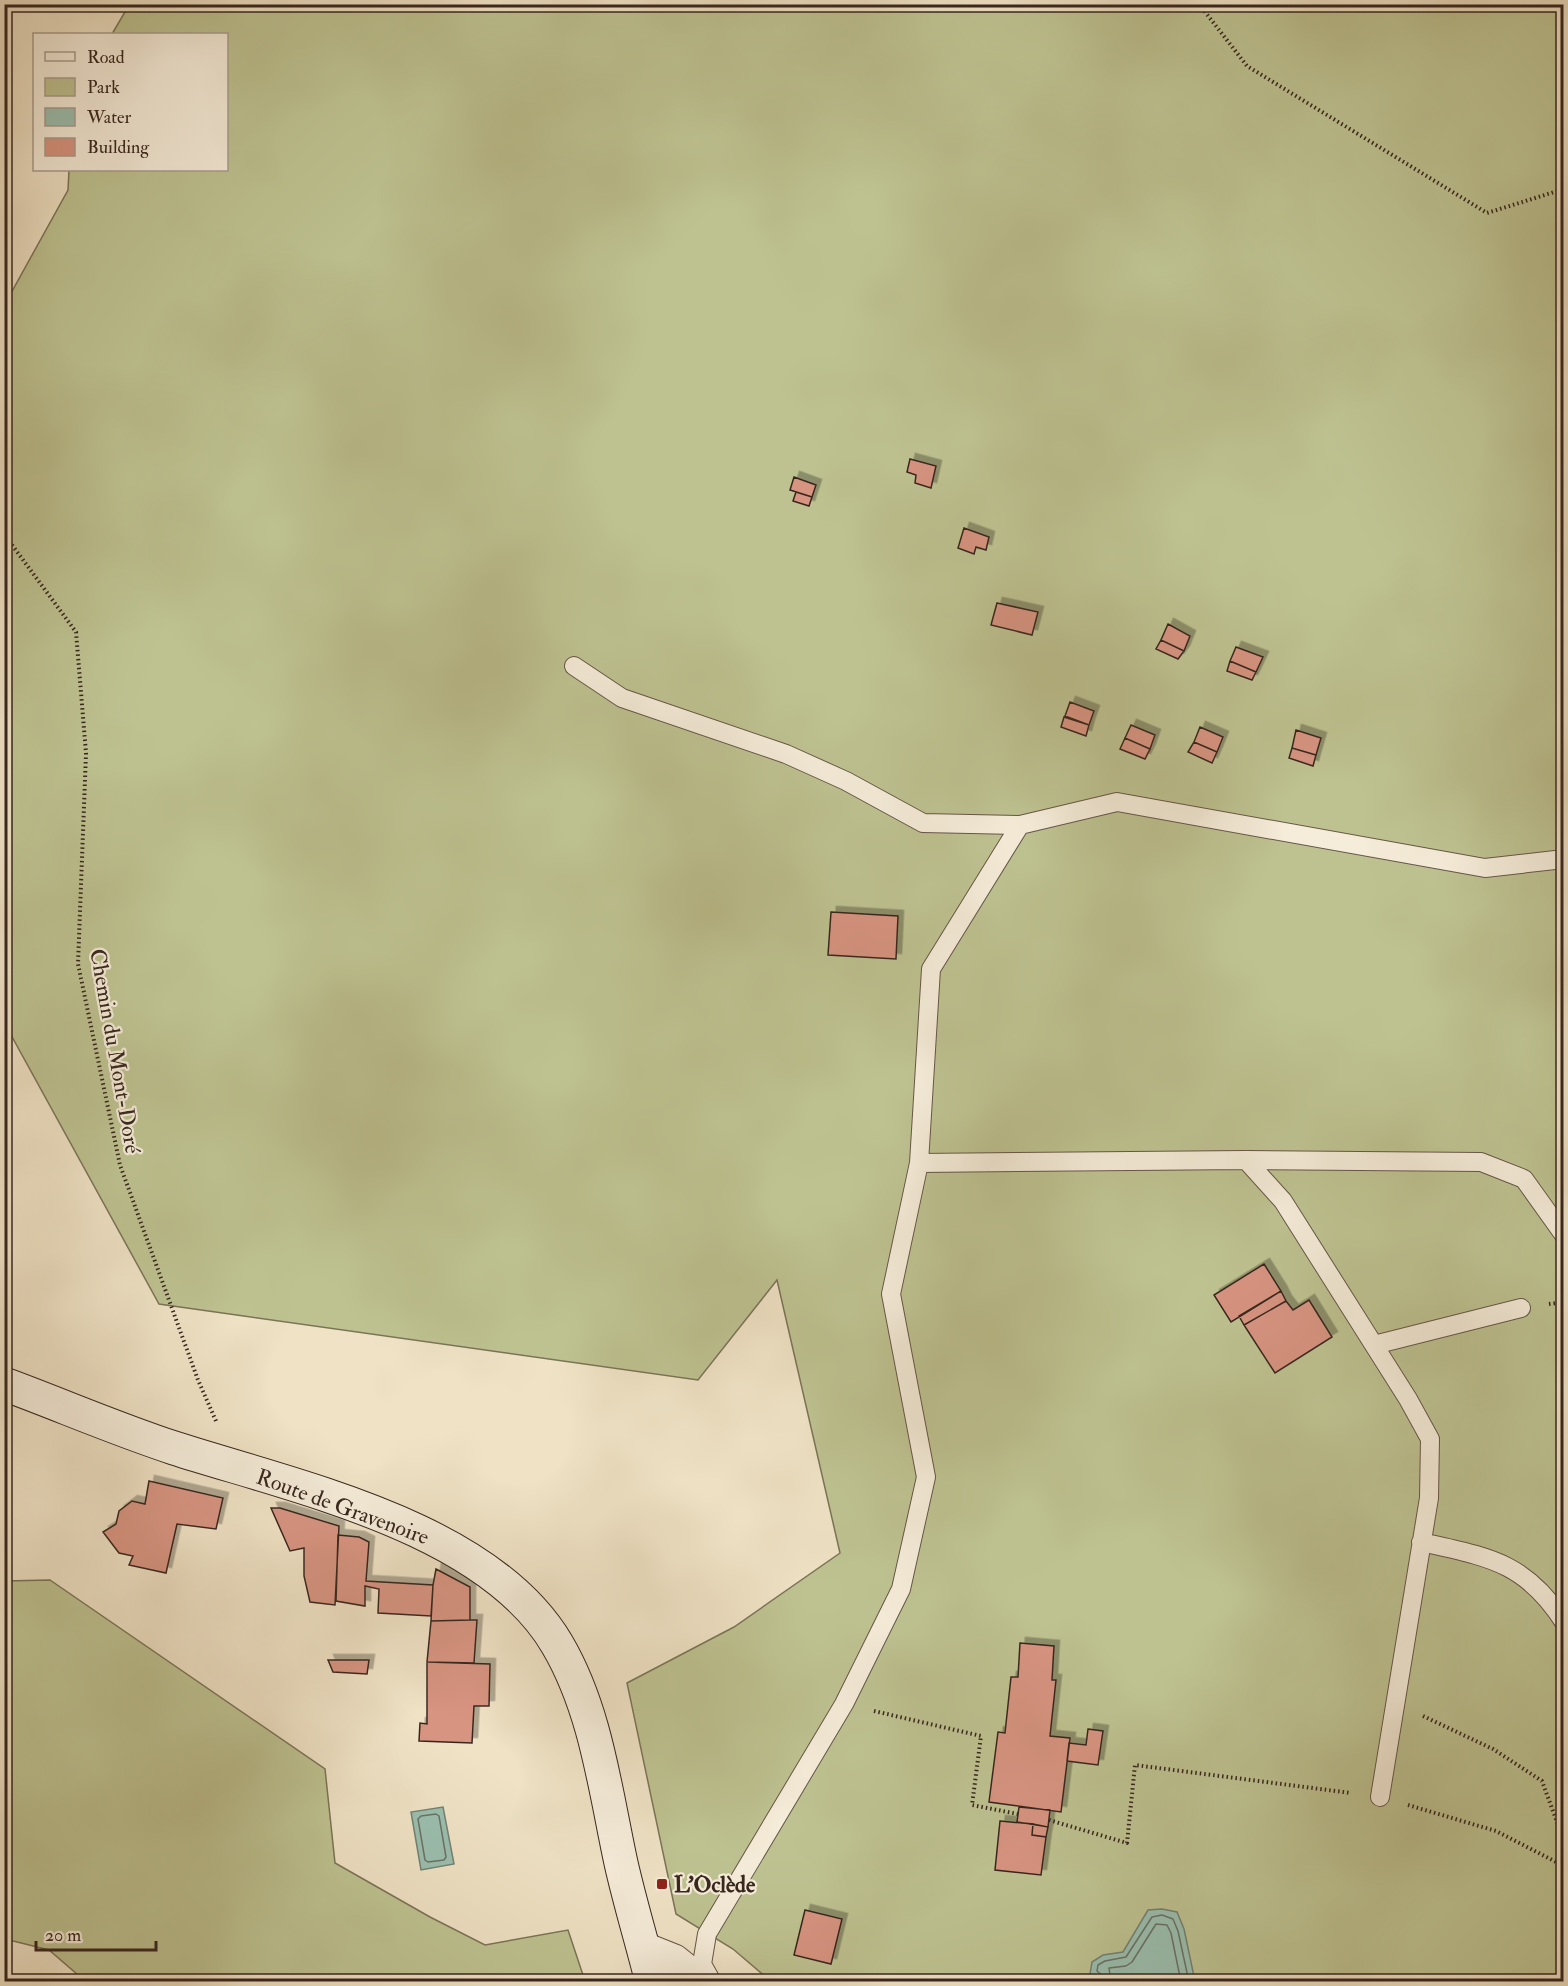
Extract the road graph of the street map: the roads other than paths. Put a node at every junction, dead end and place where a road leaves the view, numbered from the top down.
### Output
1 (574, 666) dead end
2 (1020, 825) junction
3 (1563, 859) edge
4 (1246, 1160) junction
5 (919, 1163) junction
6 (1563, 1235) edge
7 (1521, 1308) dead end
8 (1374, 1345) junction
9 (4, 1384) edge
10 (1421, 1542) junction
11 (1563, 1622) edge
12 (1380, 1797) road end
13 (644, 1949) junction
14 (652, 1982) edge
15 (700, 1982) edge
16 (712, 1982) edge

1 - 2 lane
2 - 3 lane
2 - 5 lane
4 - 5 lane
4 - 6 lane
4 - 8 lane
5 - 16 lane
7 - 8 lane
8 - 10 lane
9 - 13 street, Route de Gravenoire
10 - 11 lane
10 - 12 lane
13 - 14 street, Route de Gravenoire
13 - 15 street

